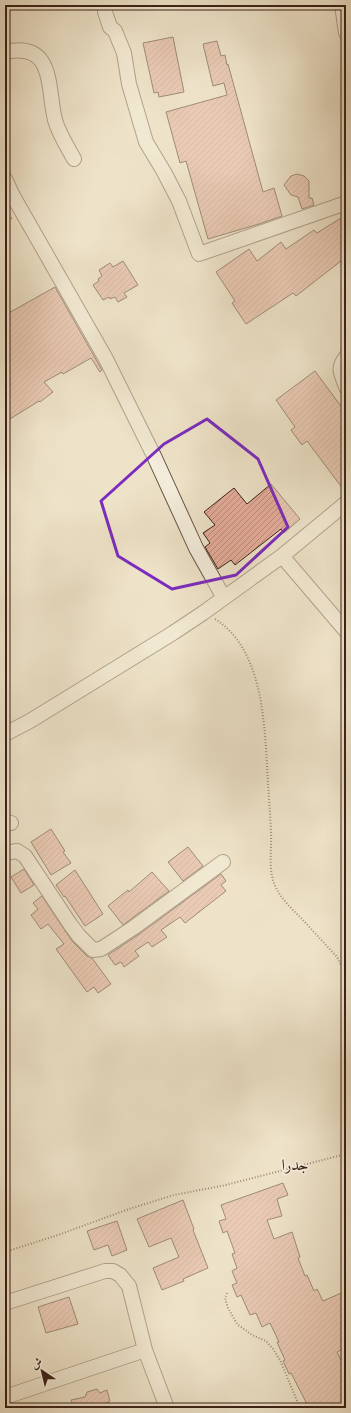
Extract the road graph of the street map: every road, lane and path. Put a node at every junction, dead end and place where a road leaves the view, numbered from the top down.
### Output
1 (105, 5) edge
2 (342, 5) edge
3 (346, 33) edge
4 (5, 52) edge
5 (74, 159) dead end
6 (5, 180) edge
7 (346, 203) edge
8 (346, 357) edge
9 (346, 387) edge
10 (346, 503) edge
11 (282, 556) junction
12 (224, 598) junction
13 (203, 613) junction
14 (346, 631) edge
15 (5, 734) edge
16 (5, 854) edge
17 (223, 862) dead end
18 (341, 965) dead end
19 (346, 1154) edge
20 (5, 1252) edge
21 (228, 1293) dead end
22 (5, 1304) edge
23 (145, 1350) junction
24 (5, 1397) edge
25 (167, 1408) edge
26 (300, 1408) edge

1 - 7 street
2 - 3 street
4 - 5 street
6 - 12 street
8 - 9 street
10 - 11 street
11 - 12 street
11 - 14 street
12 - 13 street
13 - 15 street
13 - 18 path
16 - 17 street
19 - 20 path
21 - 26 path
22 - 23 street
23 - 24 street
23 - 25 street

